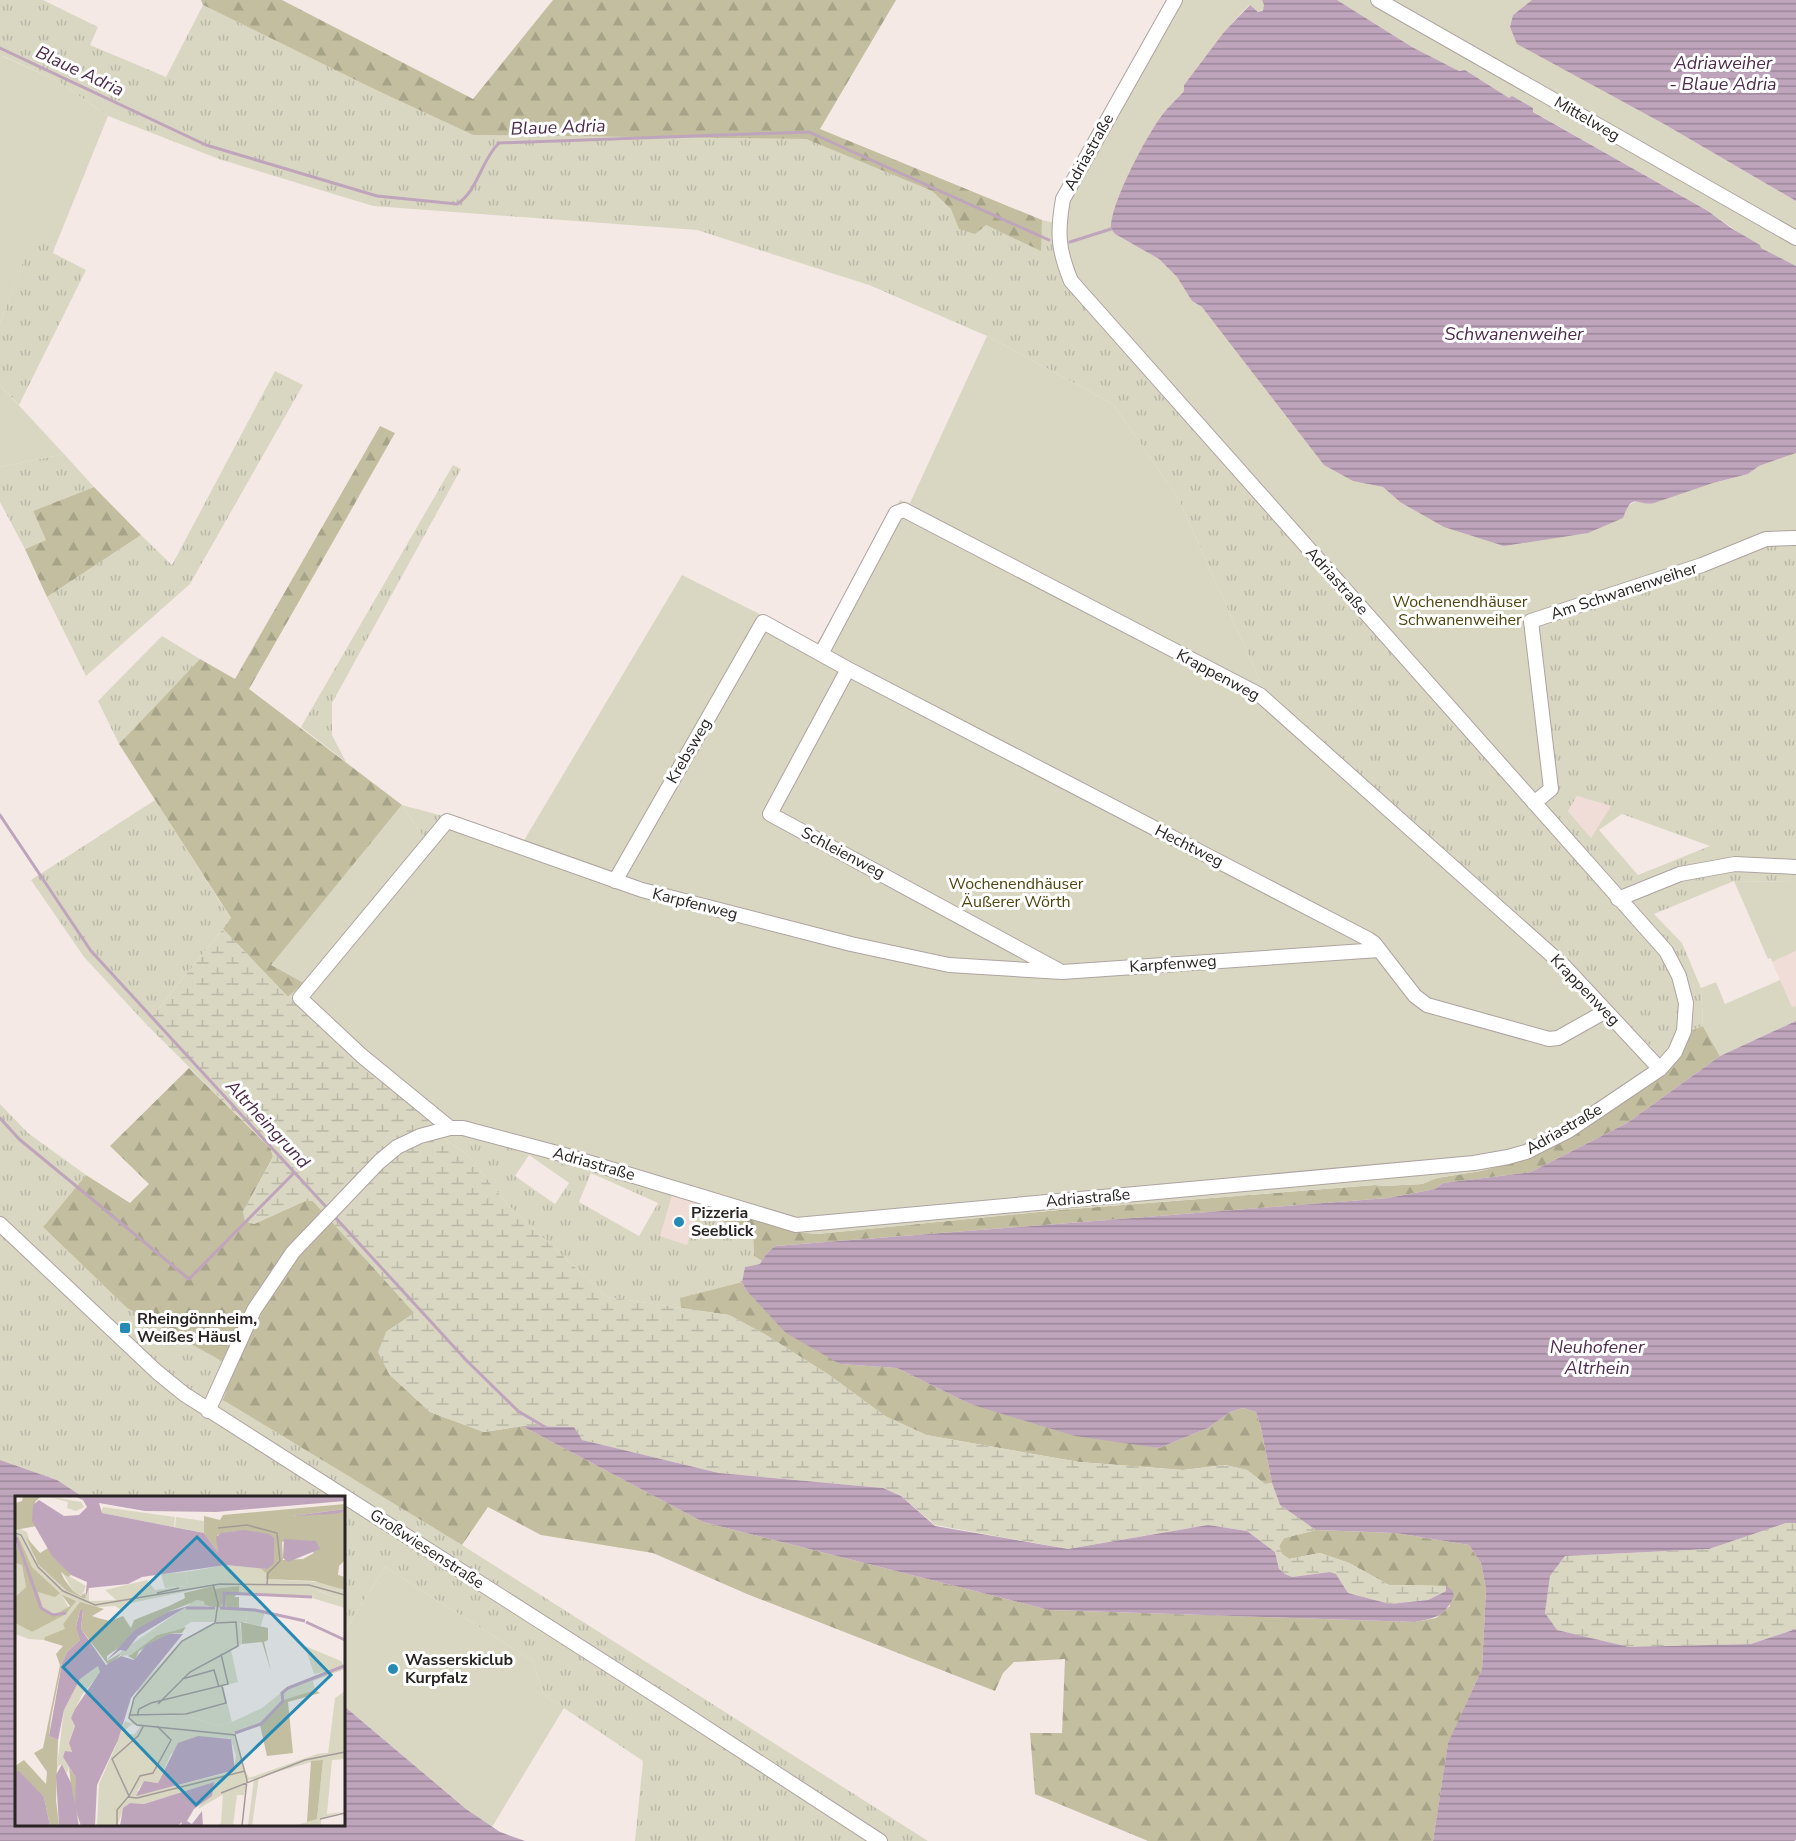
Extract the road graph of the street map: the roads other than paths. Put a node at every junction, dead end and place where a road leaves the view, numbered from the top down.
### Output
1 (1175, 0) edge
2 (1378, 0) edge
3 (1796, 238) edge
4 (1796, 538) edge
5 (763, 622) joint
6 (822, 654) junction
7 (848, 669) junction
8 (1534, 803) junction
9 (1796, 867) edge
10 (615, 881) junction
11 (1618, 899) junction
12 (1379, 950) junction
13 (1062, 972) junction
14 (1606, 1011) junction
15 (1660, 1069) junction
16 (450, 1128) junction
17 (0, 1224) edge
18 (208, 1411) junction
19 (342, 1496) edge
20 (345, 1498) edge
21 (880, 1841) edge

1 - 8 street, Adriastraße
2 - 3 street, Mittelweg
4 - 8 street, Am Schwanenweiher
5 - 6 street, Hechtweg
5 - 10 street, Krebsweg
6 - 7 street, Hechtweg
6 - 14 street, Krappenweg
7 - 12 street, Hechtweg
7 - 13 street, Schleienweg
8 - 11 street, Adriastraße
9 - 11 street
10 - 13 street, Karpfenweg
10 - 16 street, Karpfenweg
11 - 15 street, Adriastraße
12 - 13 street, Karpfenweg
12 - 14 street, Hechtweg
14 - 15 street, Krappenweg
15 - 16 street, Adriastraße
16 - 18 street, Adriastraße
17 - 18 street, Großwiesenstraße
18 - 19 street, Großwiesenstraße
20 - 21 street, Großwiesenstraße

